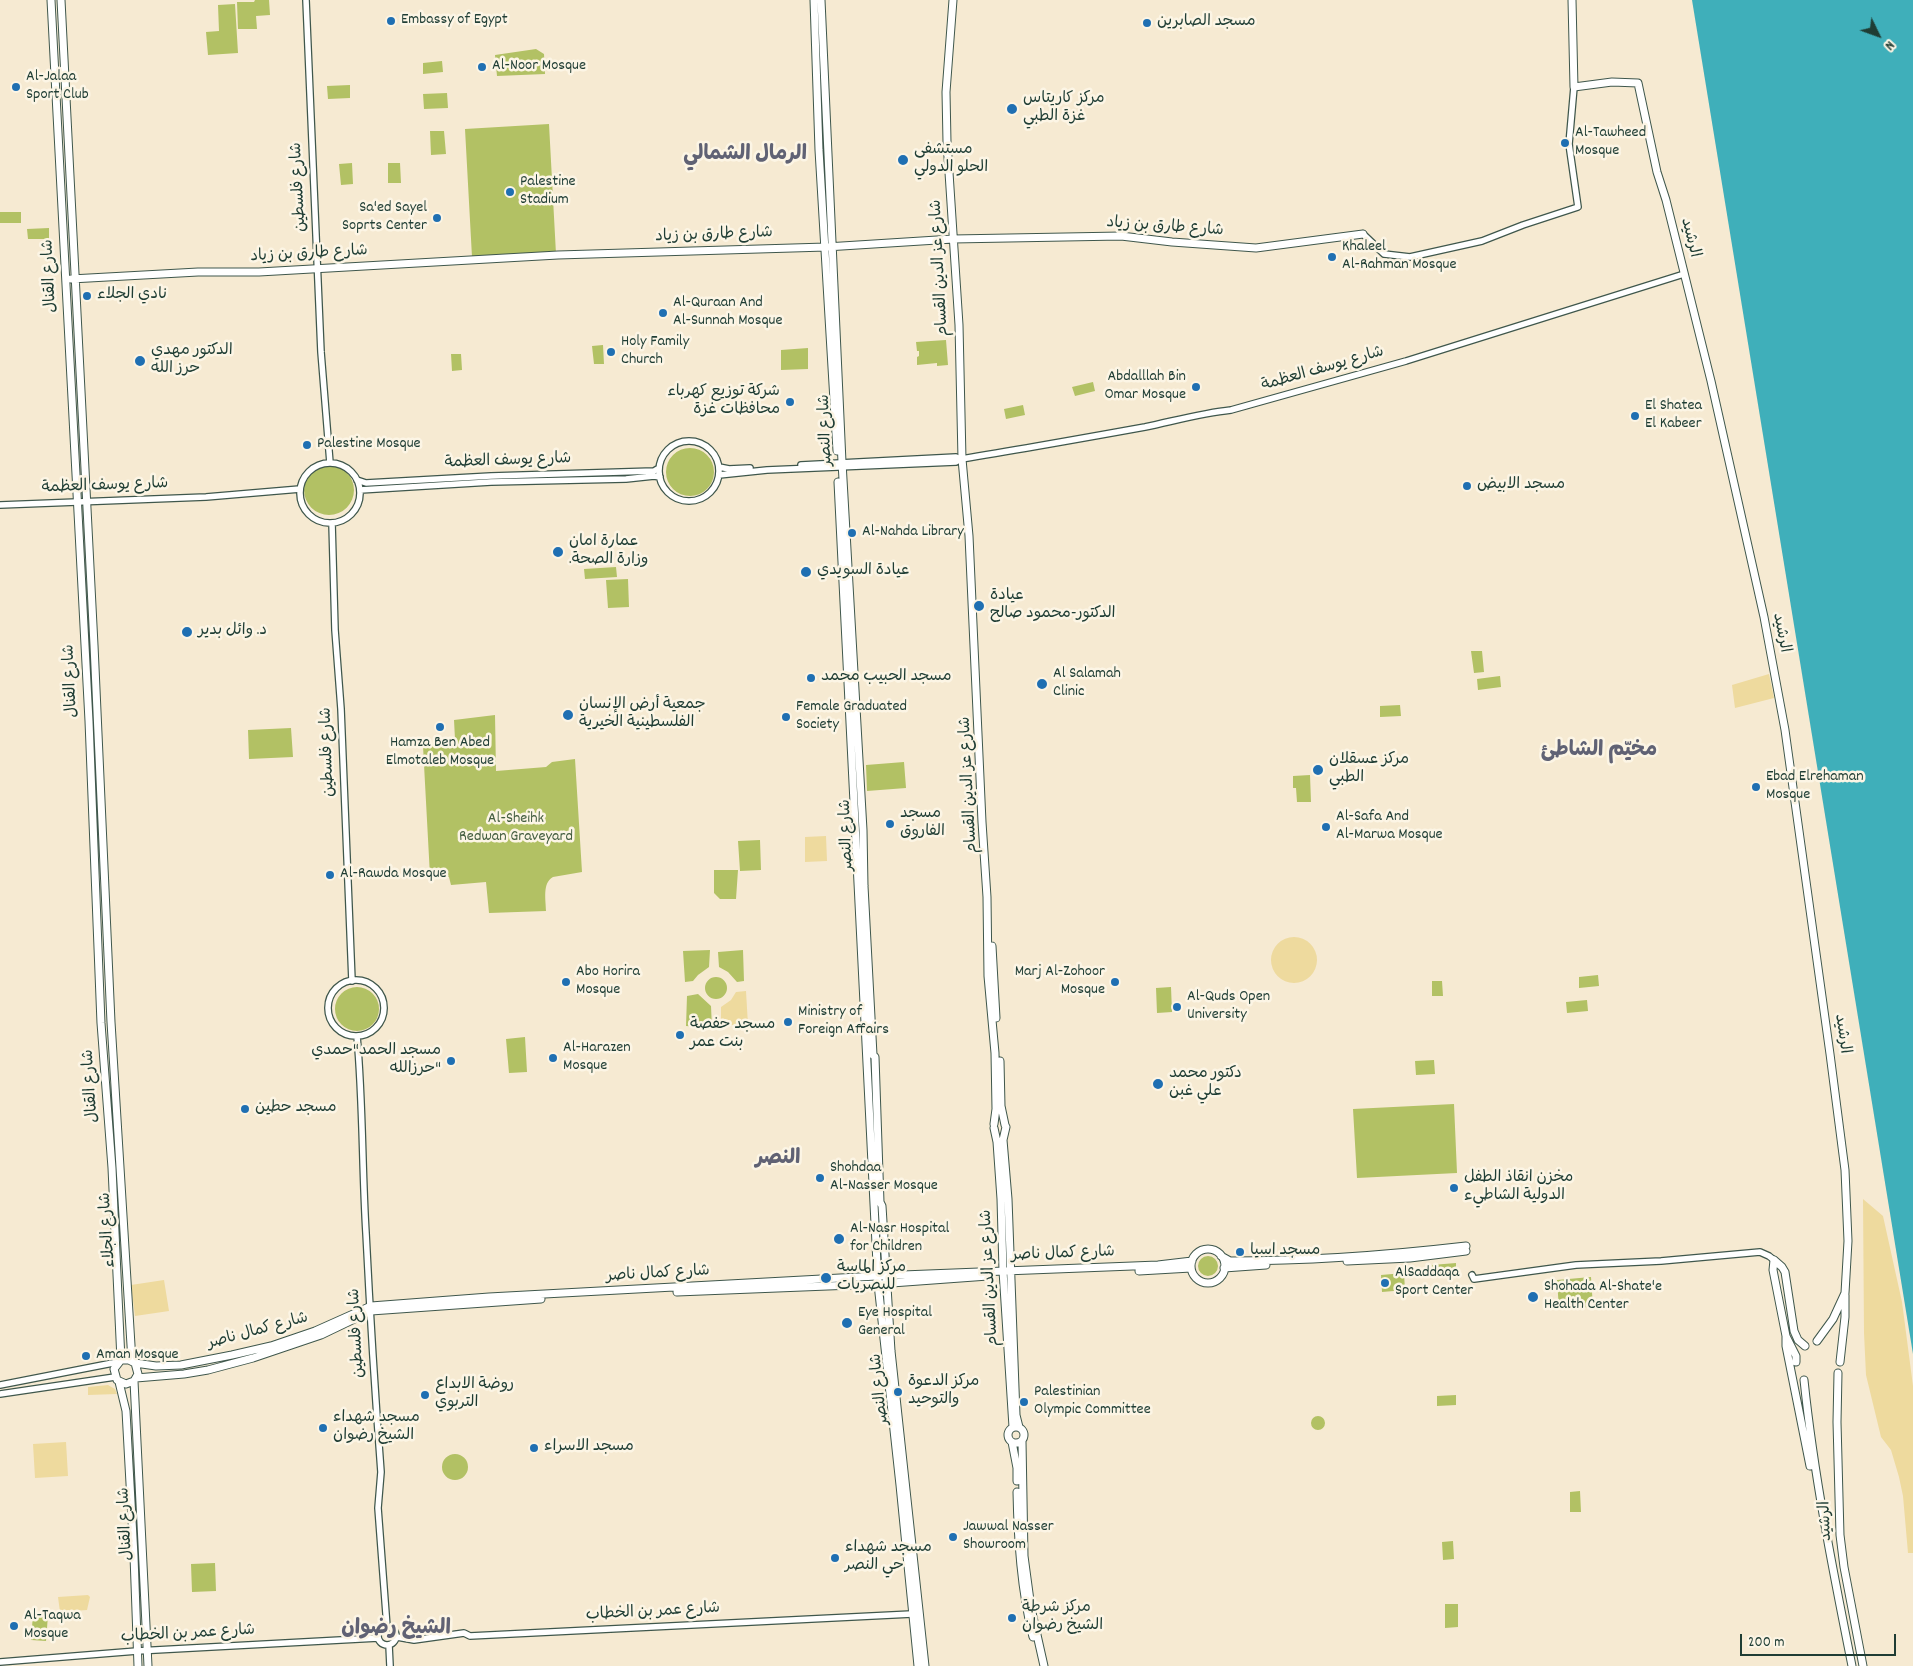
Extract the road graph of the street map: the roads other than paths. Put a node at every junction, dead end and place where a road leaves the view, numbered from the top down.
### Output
1 (51, 0) edge
2 (61, 0) edge
3 (306, 0) edge
4 (814, 0) edge
5 (821, 0) edge
6 (953, 0) edge
7 (1572, 0) edge
8 (1574, 87) junction
9 (1362, 234) joint
10 (953, 239) junction
11 (829, 246) junction
12 (318, 269) junction
13 (1684, 274) junction
14 (74, 279) junction
15 (65, 280) junction
16 (963, 459) junction
17 (330, 462) junction
18 (840, 465) junction
19 (719, 467) junction
20 (659, 468) junction
21 (719, 475) junction
22 (660, 478) junction
23 (357, 480) junction
24 (300, 489) junction
25 (360, 490) junction
26 (85, 501) junction
27 (77, 502) junction
28 (0, 505) edge
29 (332, 523) junction
30 (352, 981) junction
31 (357, 1036) junction
32 (117, 1098) joint
33 (994, 1126) junction
34 (1006, 1126) junction
35 (1221, 1256) junction
36 (1774, 1260) junction
37 (1191, 1265) junction
38 (1224, 1268) junction
39 (1007, 1273) junction
40 (1472, 1275) dead end
41 (881, 1280) junction
42 (1845, 1293) junction
43 (371, 1309) junction
44 (1786, 1336) junction
45 (1817, 1341) dead end
46 (1805, 1346) dead end
47 (120, 1361) junction
48 (134, 1362) junction
49 (1796, 1362) dead end
50 (1840, 1362) dead end
51 (1838, 1373) dead end
52 (117, 1379) junction
53 (135, 1380) junction
54 (1804, 1380) dead end
55 (0, 1385) edge
56 (0, 1394) edge
57 (1016, 1427) junction
58 (1022, 1441) junction
59 (1012, 1442) junction
60 (1817, 1485) junction
61 (912, 1614) junction
62 (387, 1627) junction
63 (397, 1637) junction
64 (378, 1638) junction
65 (389, 1645) junction
66 (148, 1651) junction
67 (137, 1652) junction
68 (0, 1662) edge
69 (138, 1666) edge
70 (148, 1666) edge
71 (390, 1666) edge
72 (918, 1666) edge
73 (925, 1666) edge
74 (1040, 1666) edge
75 (1044, 1666) edge
76 (1852, 1666) edge
77 (1863, 1666) edge

1 - 15 main road, شارع القنال
2 - 14 main road, شارع القنال
3 - 12 street, شارع فلسطين
4 - 11 main road, شارع النصر
5 - 11 main road, شارع النصر
6 - 10 main road, شارع عز الدين القسام
7 - 8 main road
8 - 9 street
8 - 13 main road, الرشيد
9 - 10 main road, شارع طارق بن زياد
10 - 11 main road, شارع طارق بن زياد
10 - 16 main road, شارع عز الدين القسام
11 - 12 main road, شارع طارق بن زياد
11 - 18 main road, شارع النصر
12 - 14 main road, شارع طارق بن زياد
12 - 17 street, شارع فلسطين
13 - 16 street, شارع يوسف العظمة
13 - 42 main road, الرشيد
14 - 15 main road, شارع طارق بن زياد
14 - 26 main road, شارع القنال
15 - 27 main road, شارع القنال
16 - 18 street, شارع يوسف العظمة
16 - 33 main road, شارع عز الدين القسام
16 - 34 main road, شارع عز الدين القسام
17 - 23 street
17 - 24 street
18 - 19 street, شارع يوسف العظمة
18 - 21 street, شارع يوسف العظمة
18 - 41 main road, شارع النصر
19 - 20 street
19 - 21 street
20 - 22 street
20 - 23 street, شارع يوسف العظمة
21 - 22 street
22 - 25 street, شارع يوسف العظمة
23 - 25 street
24 - 26 street, شارع يوسف العظمة
24 - 29 street
25 - 29 street
26 - 27 street, شارع يوسف العظمة
26 - 32 main road, شارع القنال
27 - 28 street, شارع يوسف العظمة
27 - 47 main road, شارع القنال
29 - 30 street, شارع فلسطين
30 - 31 street
30 - 31 street
31 - 43 street, شارع فلسطين
32 - 48 main road, شارع الجلاء
33 - 34 main road
33 - 39 main road, شارع عز الدين القسام
34 - 39 main road, شارع عز الدين القسام
35 - 37 main road
35 - 38 main road
35 - 38 main road
36 - 40 street
36 - 44 main road
36 - 46 main road
37 - 38 main road
37 - 39 main road, شارع كمال ناصر
39 - 41 main road, شارع كمال ناصر
39 - 57 main road, شارع عز الدين القسام
39 - 57 main road, شارع عز الدين القسام
41 - 43 main road, شارع كمال ناصر
41 - 61 main road, شارع النصر
41 - 73 main road, شارع النصر
42 - 45 main road, الرشيد
42 - 50 main road
43 - 48 main road, شارع كمال ناصر
43 - 53 main road, شارع كمال ناصر
43 - 62 street, شارع فلسطين
44 - 49 main road
44 - 60 main road
47 - 48 main road
47 - 52 main road
47 - 55 street
48 - 53 main road
51 - 77 main road, الرشيد
52 - 53 main road
52 - 56 street
52 - 67 main road, شارع القنال
53 - 66 main road, شارع القنال
54 - 60 main road, الرشيد
57 - 58 main road, شارع عز الدين القسام
57 - 59 main road, شارع عز الدين القسام
58 - 59 main road
58 - 75 main road, شارع عز الدين القسام
59 - 74 main road, شارع عز الدين القسام
60 - 76 main road, الرشيد
61 - 63 street, شارع عمر بن الخطاب
61 - 72 main road, شارع النصر
62 - 63 street
62 - 64 street
63 - 65 street
64 - 65 street
64 - 66 street, شارع عمر بن الخطاب
65 - 71 street
66 - 67 street, شارع عمر بن الخطاب
66 - 70 main road, شارع القنال
67 - 68 street, شارع عمر بن الخطاب
67 - 69 main road, شارع القنال

